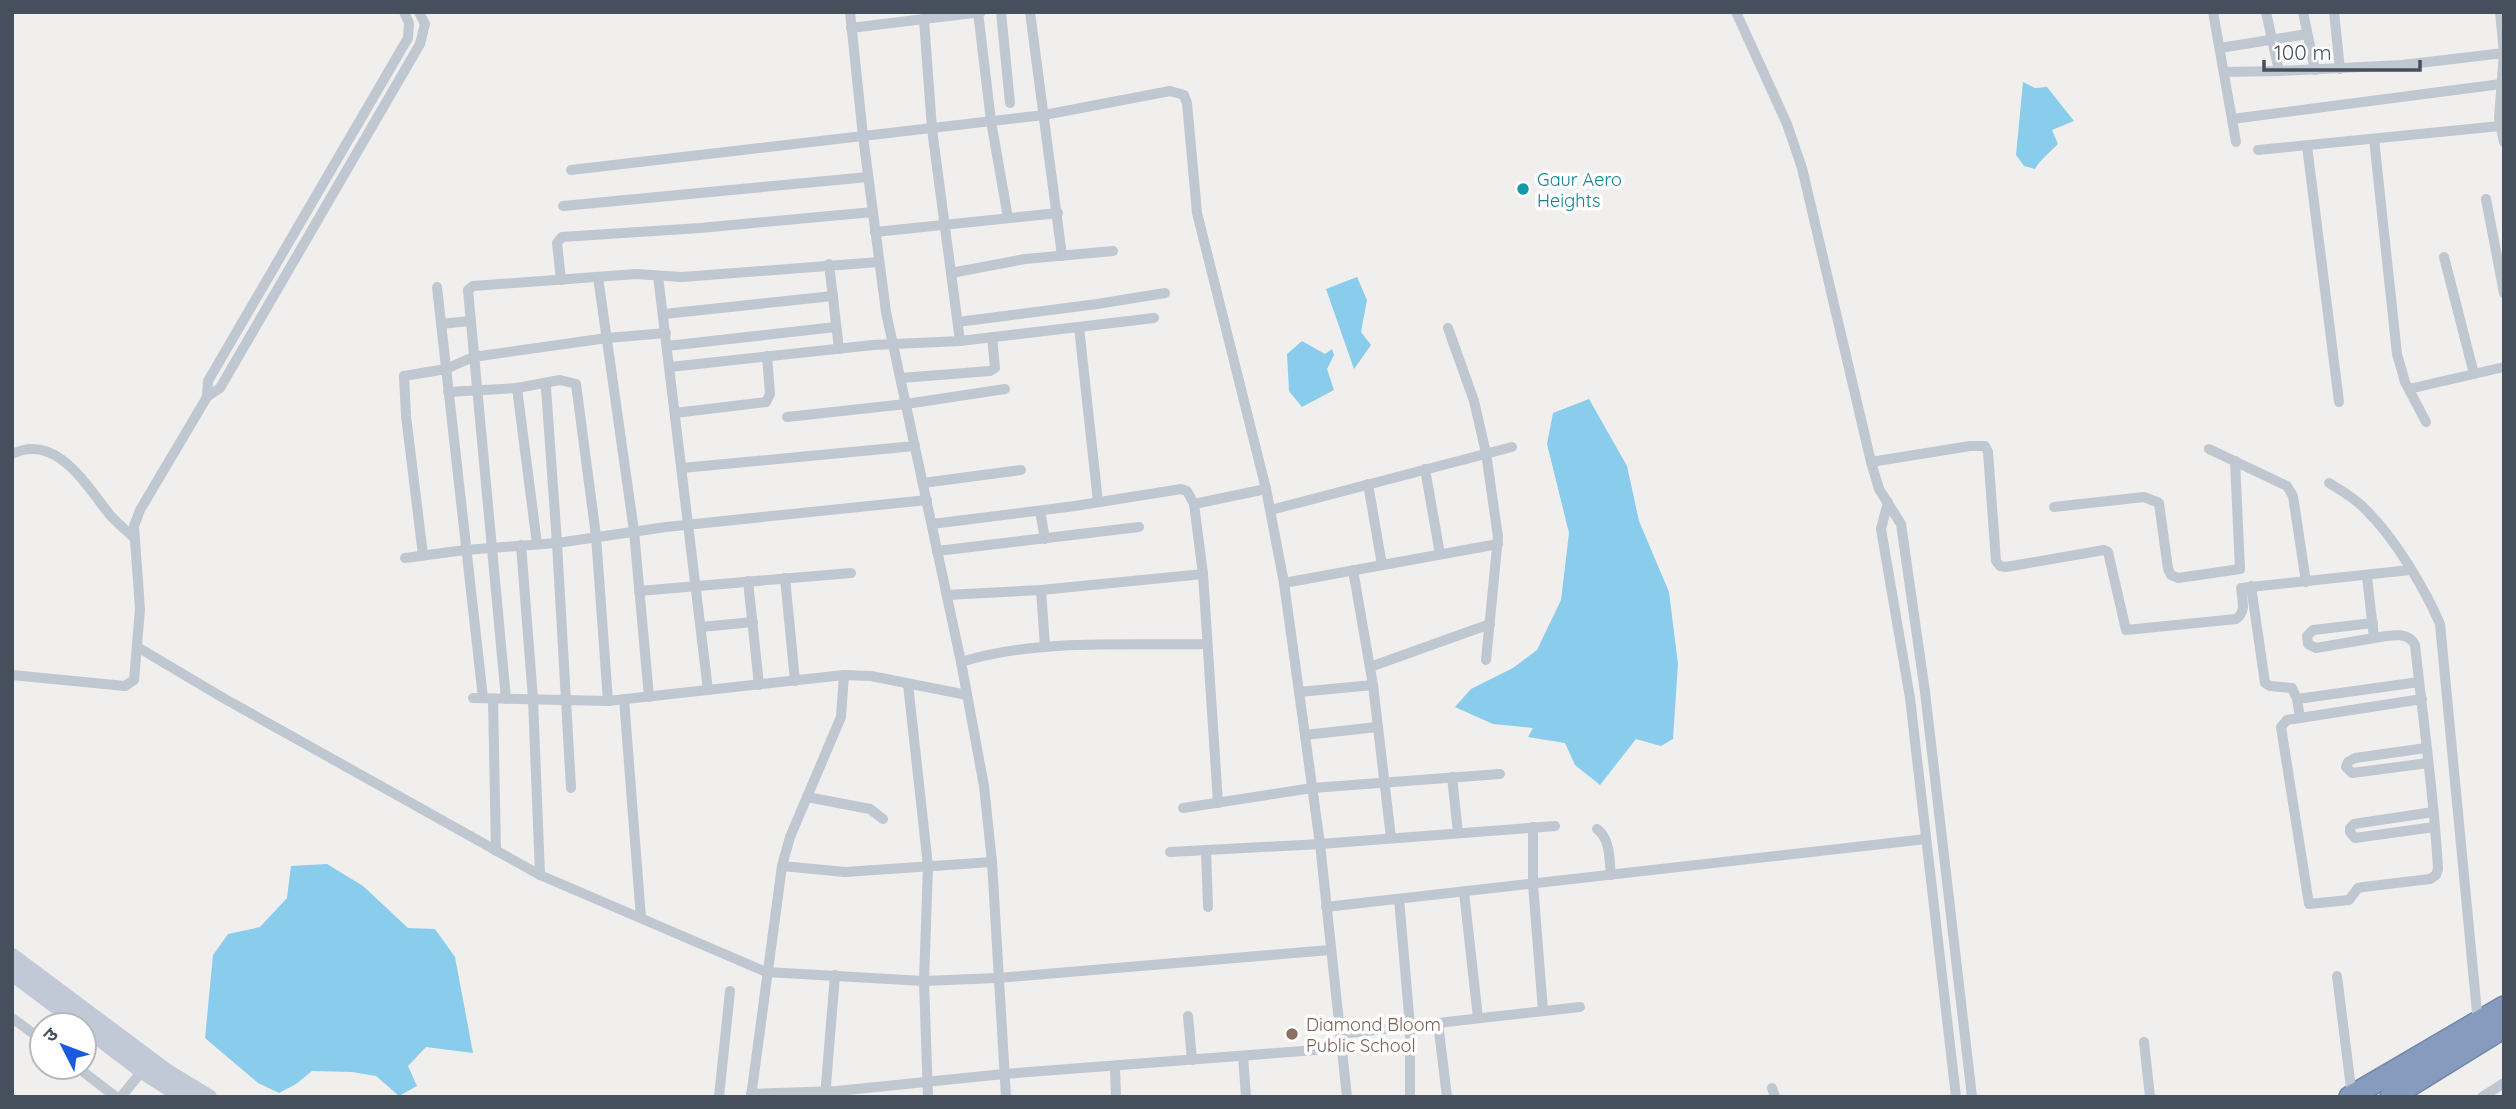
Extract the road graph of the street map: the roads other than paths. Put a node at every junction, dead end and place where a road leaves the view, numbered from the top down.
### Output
1 (404, 12) edge
2 (419, 12) edge
3 (850, 12) edge
4 (979, 12) edge
5 (1001, 12) edge
6 (1030, 12) edge
7 (1736, 12) edge
8 (2213, 12) edge
9 (2266, 12) edge
10 (2302, 12) edge
11 (2334, 12) edge
12 (2500, 12) edge
13 (924, 20) junction
14 (425, 24) junction
15 (850, 28) junction
16 (409, 30) junction
17 (2307, 34) junction
18 (2272, 40) junction
19 (2220, 48) junction
20 (2504, 53) edge
21 (2340, 69) junction
22 (2315, 70) junction
23 (2279, 71) junction
24 (2224, 72) junction
25 (2501, 84) junction
26 (1010, 103) dead end
27 (2501, 111) edge
28 (1044, 115) junction
29 (2232, 119) junction
30 (991, 121) junction
31 (2500, 126) junction
32 (932, 129) junction
33 (863, 136) junction
34 (2374, 139) junction
35 (2236, 142) dead end
36 (2504, 142) edge
37 (2307, 146) junction
38 (2258, 150) dead end
39 (571, 170) dead end
40 (868, 177) junction
41 (2486, 200) dead end
42 (563, 206) dead end
43 (873, 212) junction
44 (1058, 213) junction
45 (1008, 218) junction
46 (945, 224) junction
47 (876, 232) junction
48 (1113, 251) dead end
49 (1062, 256) junction
50 (2444, 257) dead end
51 (879, 262) junction
52 (829, 264) junction
53 (951, 273) junction
54 (658, 276) junction
55 (598, 277) junction
56 (561, 280) junction
57 (437, 287) dead end
58 (1165, 293) dead end
59 (2504, 293) edge
60 (833, 296) junction
61 (664, 314) junction
62 (1154, 318) dead end
63 (469, 321) junction
64 (958, 322) junction
65 (441, 324) junction
66 (836, 327) junction
67 (1079, 327) junction
68 (1448, 328) dead end
69 (666, 333) junction
70 (992, 337) junction
71 (607, 338) junction
72 (960, 341) junction
73 (667, 346) junction
74 (894, 346) junction
75 (839, 349) junction
76 (767, 356) junction
77 (473, 357) junction
78 (670, 367) junction
79 (2504, 367) edge
80 (446, 369) junction
81 (2474, 374) junction
82 (901, 378) junction
83 (517, 388) junction
84 (545, 388) dead end
85 (1004, 389) dead end
86 (2409, 389) junction
87 (476, 390) junction
88 (448, 392) junction
89 (206, 397) junction
90 (2339, 402) dead end
91 (906, 404) junction
92 (675, 413) junction
93 (787, 417) dead end
94 (2426, 422) dead end
95 (915, 446) junction
96 (1513, 447) dead end
97 (2209, 449) dead end
98 (1486, 453) junction
99 (12, 454) edge
100 (2235, 461) junction
101 (1871, 462) junction
102 (681, 468) junction
103 (1425, 469) junction
104 (1021, 470) dead end
105 (923, 483) junction
106 (2329, 483) dead end
107 (1368, 484) junction
108 (1266, 489) junction
109 (927, 500) junction
110 (1098, 502) junction
111 (1888, 502) junction
112 (1194, 504) junction
113 (2054, 507) dead end
114 (1270, 510) junction
115 (1040, 511) junction
116 (690, 524) junction
117 (932, 524) junction
118 (1139, 527) dead end
119 (634, 531) junction
120 (596, 536) junction
121 (134, 538) junction
122 (1045, 539) junction
123 (557, 543) junction
124 (537, 544) junction
125 (1498, 544) junction
126 (521, 545) junction
127 (492, 548) junction
128 (466, 550) junction
129 (937, 551) junction
130 (423, 555) junction
131 (1440, 555) junction
132 (405, 558) dead end
133 (1382, 565) junction
134 (2240, 569) junction
135 (1353, 570) junction
136 (2410, 570) junction
137 (851, 573) dead end
138 (1203, 574) junction
139 (2367, 576) junction
140 (785, 578) junction
141 (748, 581) junction
142 (2306, 582) junction
143 (1284, 583) junction
144 (697, 585) junction
145 (2246, 587) junction
146 (639, 590) junction
147 (1041, 590) junction
148 (947, 595) junction
149 (752, 622) junction
150 (2373, 623) junction
151 (1490, 624) junction
152 (701, 627) junction
153 (2374, 638) junction
154 (1207, 644) junction
155 (1045, 647) junction
156 (139, 648) junction
157 (1486, 660) dead end
158 (961, 662) junction
159 (1370, 667) junction
160 (12, 675) edge
161 (844, 675) junction
162 (795, 681) junction
163 (2419, 682) junction
164 (908, 684) junction
165 (759, 685) junction
166 (1373, 685) junction
167 (708, 690) junction
168 (1299, 692) junction
169 (967, 695) junction
170 (649, 697) junction
171 (483, 698) junction
172 (506, 699) junction
173 (533, 699) junction
174 (625, 699) junction
175 (2297, 699) junction
176 (2422, 699) junction
177 (566, 700) junction
178 (608, 701) junction
179 (2300, 718) junction
180 (1377, 727) junction
181 (1305, 734) junction
182 (2426, 748) junction
183 (2428, 763) junction
184 (1500, 774) dead end
185 (1452, 778) junction
186 (1386, 783) junction
187 (570, 788) dead end
188 (1312, 788) junction
189 (807, 797) junction
190 (1218, 803) junction
191 (1183, 808) dead end
192 (2433, 812) junction
193 (883, 819) dead end
194 (1555, 826) dead end
195 (1533, 827) junction
196 (2434, 827) junction
197 (1597, 829) dead end
198 (1458, 833) junction
199 (1391, 838) junction
200 (1926, 839) junction
201 (1320, 844) junction
202 (2449, 847) junction
203 (1206, 850) junction
204 (496, 851) junction
205 (1170, 852) dead end
206 (992, 863) junction
207 (782, 866) junction
208 (928, 866) junction
209 (540, 875) junction
210 (1611, 875) junction
211 (1533, 884) junction
212 (1464, 892) junction
213 (1948, 895) junction
214 (1932, 896) junction
215 (1399, 899) junction
216 (1208, 907) dead end
217 (1326, 907) junction
218 (641, 918) junction
219 (1330, 950) junction
220 (12, 956) edge
221 (766, 972) junction
222 (12, 973) edge
223 (835, 975) junction
224 (2337, 976) dead end
225 (997, 978) junction
226 (924, 981) junction
227 (730, 991) dead end
228 (1580, 1007) dead end
229 (2504, 1007) edge
230 (62, 1011) edge
231 (1543, 1011) junction
232 (1188, 1016) dead end
233 (12, 1018) edge
234 (1478, 1018) junction
235 (1438, 1023) junction
236 (2478, 1023) junction
237 (1410, 1026) junction
238 (2504, 1027) edge
239 (28, 1030) edge
240 (1340, 1034) junction
241 (98, 1038) edge
242 (2144, 1042) dead end
243 (1342, 1048) junction
244 (1243, 1056) junction
245 (1192, 1060) junction
246 (1115, 1067) junction
247 (142, 1071) junction
248 (1004, 1074) junction
249 (96, 1081) edge
250 (926, 1082) junction
251 (2504, 1083) edge
252 (825, 1094) edge
253 (751, 1095) edge
254 (2354, 1095) edge
255 (118, 1097) edge
256 (183, 1097) edge
257 (209, 1097) edge
258 (719, 1097) edge
259 (928, 1097) edge
260 (1006, 1097) edge
261 (1116, 1097) edge
262 (1246, 1097) edge
263 (1347, 1097) edge
264 (1410, 1097) edge
265 (1447, 1097) edge
266 (1956, 1097) edge
267 (1972, 1097) edge
268 (2150, 1097) edge
269 (2392, 1097) edge
270 (2482, 1097) edge

1 - 16 street
2 - 14 street
3 - 15 street
4 - 13 street
4 - 30 street
5 - 26 street
6 - 28 street
7 - 101 street
8 - 19 street
9 - 18 street
10 - 17 street
11 - 21 street
12 - 20 street
13 - 15 street
13 - 32 street
14 - 16 street
14 - 89 street
15 - 33 street
16 - 89 street
17 - 18 street
17 - 22 street
18 - 19 street
18 - 23 street
19 - 24 street
20 - 21 street
20 - 25 street
21 - 22 street
22 - 23 street
23 - 24 street
24 - 29 street
25 - 27 street
25 - 29 street
27 - 31 street
28 - 30 street
28 - 44 street
28 - 108 street
29 - 35 street
30 - 32 street
30 - 45 street
31 - 34 street
31 - 36 street
32 - 33 street
32 - 46 street
33 - 39 street
33 - 40 street
34 - 37 street
34 - 86 street
37 - 38 street
37 - 90 street
40 - 42 street
40 - 43 street
41 - 59 street
43 - 47 street
43 - 56 street
44 - 45 street
44 - 49 street
45 - 46 street
46 - 47 street
46 - 53 street
47 - 51 street
48 - 49 street
49 - 53 street
50 - 81 street
51 - 52 street
51 - 74 street
52 - 54 street
52 - 60 street
53 - 64 street
54 - 55 street
54 - 61 street
55 - 56 street
55 - 71 street
56 - 63 street
57 - 65 street
58 - 64 street
60 - 61 street
60 - 66 street
61 - 69 street
62 - 67 street
63 - 65 street
63 - 77 street
64 - 72 street
65 - 80 street
66 - 73 street
66 - 75 street
67 - 70 street
67 - 110 street
68 - 98 street
69 - 71 street
69 - 73 street
70 - 72 street
70 - 82 street
71 - 77 street
71 - 119 street
72 - 74 street
73 - 78 street
74 - 75 street
74 - 82 street
75 - 76 street
76 - 78 street
76 - 92 street
77 - 80 street
77 - 87 street
78 - 92 street
79 - 81 street
80 - 88 street
80 - 130 street
81 - 86 street
82 - 91 street
83 - 87 street
83 - 120 street
83 - 124 street
84 - 123 street
85 - 91 street
86 - 94 street
87 - 88 street
87 - 127 street
88 - 128 street
89 - 121 street
91 - 93 street
91 - 95 street
92 - 102 street
95 - 102 street
95 - 105 street
96 - 98 street
97 - 100 street
98 - 103 street
98 - 125 street
99 - 121 street
100 - 134 street
100 - 142 street
101 - 111 street
101 - 145 street
102 - 116 street
103 - 107 street
103 - 131 street
104 - 105 street
105 - 109 street
106 - 136 street
107 - 114 street
107 - 133 street
108 - 112 street
108 - 114 street
109 - 116 street
109 - 117 street
110 - 112 street
110 - 115 street
111 - 200 street
111 - 213 street
112 - 138 street
113 - 134 street
114 - 143 street
115 - 117 street
115 - 122 street
116 - 119 street
116 - 144 street
117 - 129 street
118 - 122 street
119 - 120 street
119 - 146 street
120 - 123 street
120 - 178 street
121 - 156 street
122 - 129 street
123 - 124 street
123 - 177 street
124 - 126 street
125 - 131 street
125 - 151 street
126 - 127 street
126 - 173 street
127 - 128 street
127 - 172 street
128 - 130 street
128 - 171 street
129 - 148 street
130 - 132 street
131 - 133 street
133 - 135 street
134 - 145 street
135 - 143 street
135 - 159 street
136 - 139 street
136 - 202 street
137 - 140 street
138 - 147 street
138 - 154 street
139 - 142 street
139 - 150 street
140 - 141 street
140 - 162 street
141 - 144 street
141 - 149 street
142 - 145 street
143 - 168 street
144 - 146 street
144 - 152 street
145 - 175 street
146 - 170 street
147 - 148 street
147 - 155 street
148 - 158 street
149 - 152 street
149 - 165 street
150 - 153 street
150 - 153 street
151 - 157 street
151 - 159 street
152 - 167 street
153 - 163 street
154 - 155 street
154 - 190 street
155 - 158 street
156 - 160 street
156 - 204 street
158 - 169 street
159 - 166 street
161 - 162 street
161 - 164 street
161 - 189 street
162 - 165 street
163 - 175 street
163 - 176 street
164 - 169 street
164 - 208 street
165 - 167 street
166 - 168 street
166 - 180 street
167 - 170 street
168 - 181 street
169 - 206 street
170 - 174 street
171 - 172 street
171 - 204 street
172 - 173 street
173 - 177 street
173 - 209 street
174 - 178 street
174 - 218 street
175 - 179 street
176 - 179 street
176 - 182 street
177 - 178 street
177 - 187 street
179 - 202 street
180 - 181 street
180 - 186 street
181 - 188 street
182 - 183 street
182 - 183 street
183 - 192 street
184 - 185 street
185 - 186 street
185 - 198 street
186 - 188 street
186 - 199 street
188 - 190 street
188 - 201 street
189 - 193 street
189 - 207 street
190 - 191 street
192 - 196 street
192 - 196 street
194 - 195 street
195 - 198 street
195 - 211 street
196 - 202 street
197 - 210 street
198 - 199 street
199 - 201 street
200 - 210 street
200 - 214 street
201 - 203 street
201 - 217 street
202 - 236 street
203 - 205 street
203 - 216 street
204 - 209 street
206 - 208 street
206 - 225 street
207 - 208 street
207 - 221 street
208 - 226 street
209 - 218 street
210 - 211 street
211 - 212 street
211 - 231 street
212 - 215 street
212 - 234 street
213 - 214 street
213 - 267 street
214 - 266 street
215 - 217 street
215 - 237 street
217 - 219 street
218 - 221 street
219 - 225 street
219 - 240 street
220 - 257 main road
221 - 223 street
221 - 253 street
222 - 230 main road
223 - 226 street
223 - 252 street
224 - 254 street
225 - 226 street
225 - 248 street
226 - 250 street
227 - 258 street
228 - 231 street
229 - 236 highway
231 - 234 street
232 - 245 street
233 - 239 street
234 - 235 street
235 - 237 street
235 - 265 street
236 - 254 highway
237 - 240 street
237 - 264 street
238 - 269 highway
240 - 243 street
241 - 247 main road
242 - 268 street
243 - 244 street
243 - 263 street
244 - 245 street
244 - 262 street
245 - 246 street
246 - 248 street
246 - 261 street
247 - 255 street
247 - 256 main road
248 - 250 street
248 - 260 street
249 - 255 street
250 - 252 street
250 - 259 street
251 - 270 street
252 - 253 street

